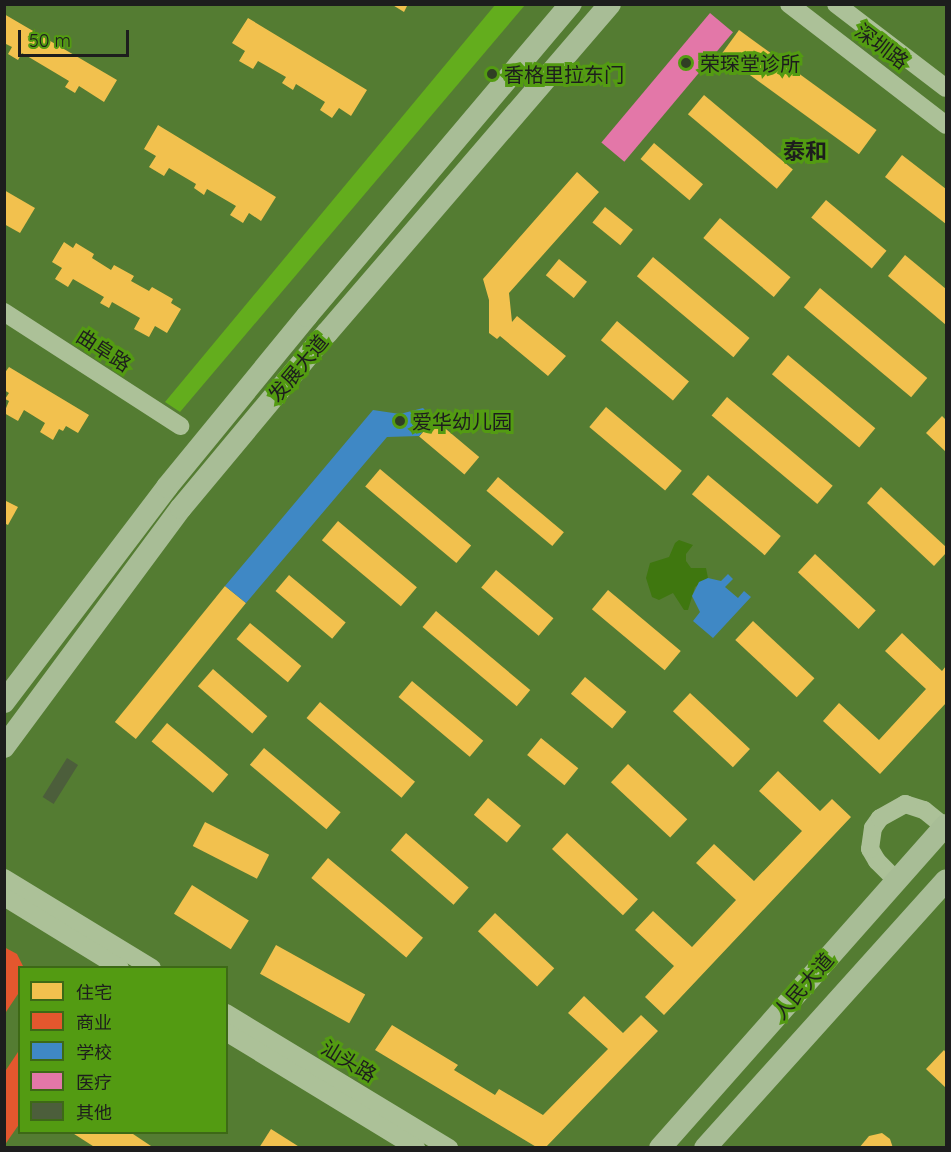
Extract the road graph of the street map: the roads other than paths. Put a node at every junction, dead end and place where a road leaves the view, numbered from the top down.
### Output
1 (571, 4) edge
2 (610, 4) edge
3 (789, 4) edge
4 (836, 4) edge
5 (946, 88) edge
6 (946, 124) edge
7 (4, 312) edge
8 (180, 426) dead end
9 (4, 702) edge
10 (4, 747) edge
11 (946, 826) edge
12 (4, 878) edge
13 (896, 880) junction
14 (946, 880) edge
15 (4, 897) edge
16 (117, 966) edge
17 (149, 966) edge
18 (228, 1013) edge
19 (228, 1033) edge
20 (416, 1148) edge
21 (449, 1148) edge
22 (660, 1148) edge
23 (705, 1148) edge

1 - 9 main road, 发展大道
2 - 10 main road, 发展大道
3 - 6 street, 深圳路
4 - 5 street, 深圳路
7 - 8 street, 曲阜路
11 - 13 main road, 人民大道
11 - 13 street
12 - 17 street
13 - 22 main road, 人民大道
14 - 23 main road, 人民大道
15 - 16 street
18 - 21 street, 汕头路
19 - 20 street, 汕头路

